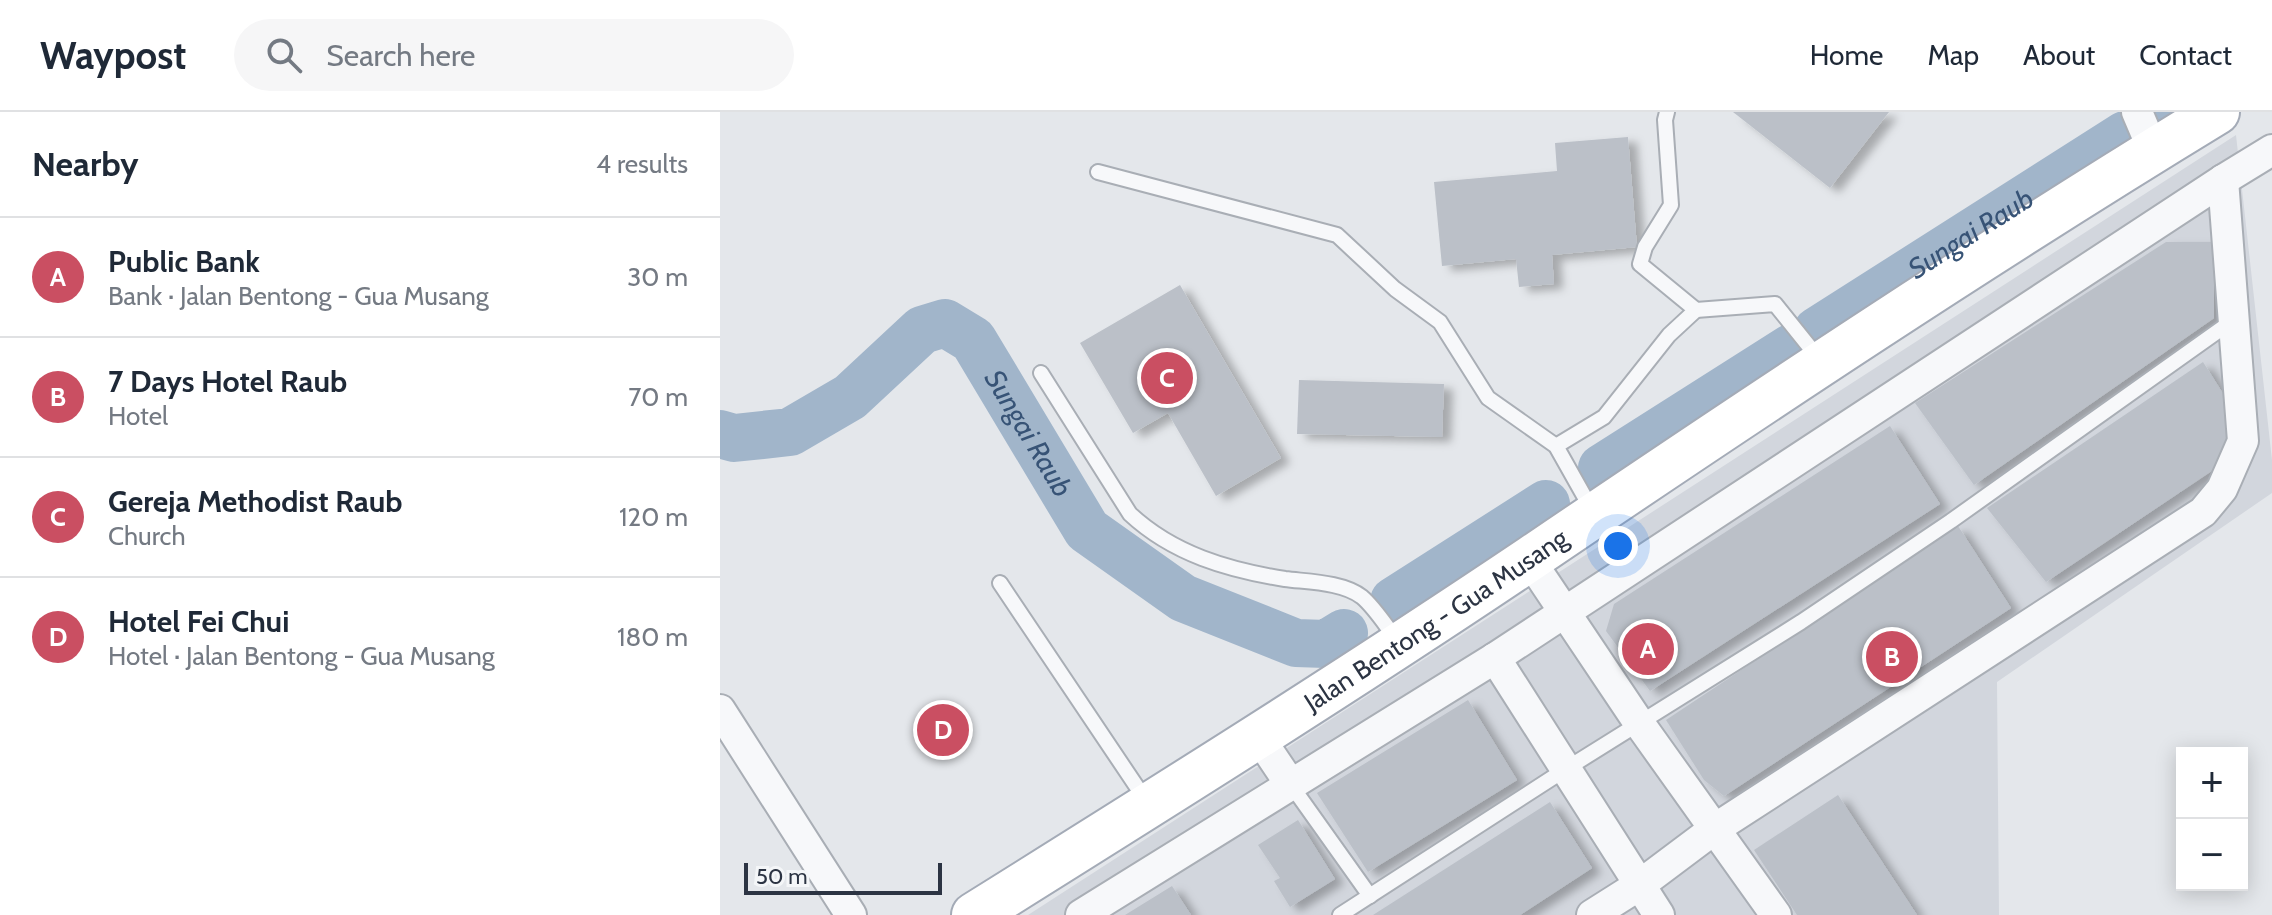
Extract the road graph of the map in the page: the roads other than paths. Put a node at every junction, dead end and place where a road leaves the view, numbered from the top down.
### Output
1 (1667, 112) edge
2 (2137, 112) edge
3 (2217, 112) edge
4 (2272, 150) edge
5 (2154, 152) junction
6 (1098, 172) dead end
7 (2223, 180) junction
8 (1696, 310) junction
9 (2235, 319) junction
10 (1823, 364) junction
11 (1041, 373) dead end
12 (1556, 446) junction
13 (1595, 514) junction
14 (1529, 559) junction
15 (1000, 583) dead end
16 (1562, 612) junction
17 (1400, 643) junction
18 (1495, 658) junction
19 (720, 710) edge
20 (1639, 723) junction
21 (1258, 736) junction
22 (1566, 769) junction
23 (1291, 785) junction
24 (1149, 806) junction
25 (1713, 830) junction
26 (1641, 884) junction
27 (1370, 896) junction
28 (1596, 914) edge
29 (851, 915) edge
30 (974, 915) edge
31 (1081, 915) edge
32 (1340, 915) edge
33 (1659, 915) edge
34 (1776, 915) edge

1 - 8 lane
2 - 5 street
3 - 5 main road, Jalan Bentong - Gua Musang
4 - 7 street
5 - 10 main road, Jalan Bentong - Gua Musang
6 - 12 lane
7 - 9 street
7 - 16 street
8 - 10 lane
8 - 12 lane
9 - 20 lane
9 - 25 street
10 - 13 main road, Jalan Bentong - Gua Musang
11 - 17 lane
12 - 13 lane
13 - 14 main road, Jalan Bentong - Gua Musang
14 - 16 street
14 - 17 main road, Jalan Bentong - Gua Musang
15 - 24 lane
16 - 18 street
16 - 20 street
17 - 21 main road, Jalan Bentong - Gua Musang
18 - 22 street
18 - 23 street
19 - 29 street
20 - 22 lane
20 - 25 street
21 - 23 street
21 - 24 main road, Jalan Bentong - Gua Musang
22 - 26 street
22 - 27 lane
23 - 27 lane
23 - 31 street
24 - 30 main road, Jalan Bentong - Gua Musang
25 - 26 street
25 - 34 street
26 - 28 street
26 - 33 street
27 - 32 lane

